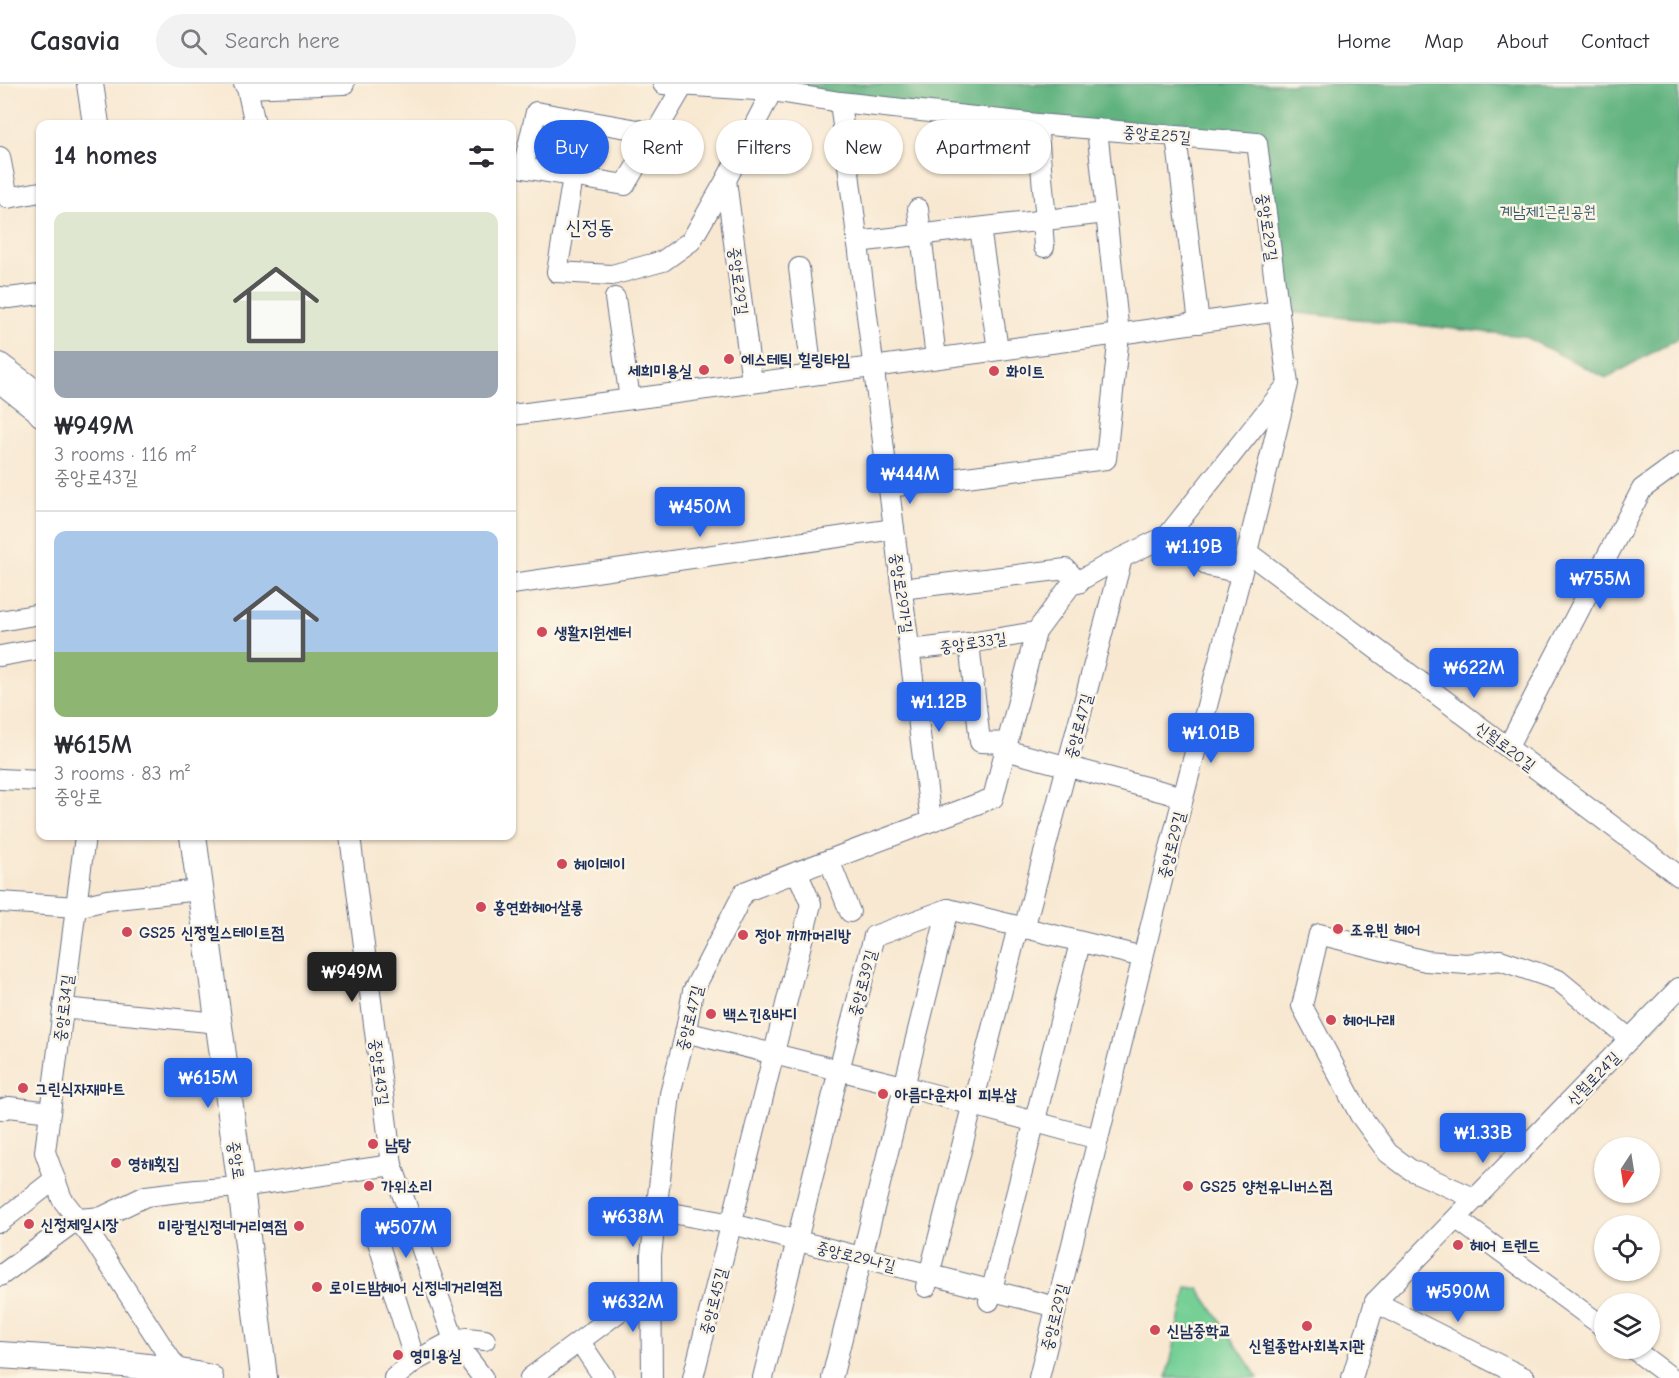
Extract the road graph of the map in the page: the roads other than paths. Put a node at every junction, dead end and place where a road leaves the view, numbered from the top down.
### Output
1 (90, 84) edge
2 (344, 84) edge
3 (663, 84) edge
4 (246, 86) edge
5 (683, 86) junction
6 (771, 91) junction
7 (840, 102) junction
8 (95, 120) edge
9 (254, 120) edge
10 (663, 120) edge
11 (1001, 120) edge
12 (1051, 125) edge
13 (621, 127) edge
14 (1097, 129) junction
15 (1176, 136) junction
16 (1257, 143) joint
17 (0, 157) edge
18 (631, 174) edge
19 (1041, 174) edge
20 (573, 177) junction
21 (726, 180) junction
22 (36, 193) edge
23 (918, 209) dead end
24 (1106, 213) junction
25 (1044, 220) junction
26 (980, 228) junction
27 (922, 235) junction
28 (857, 242) junction
29 (1044, 247) dead end
30 (799, 268) dead end
31 (36, 295) edge
32 (0, 297) edge
33 (615, 298) dead end
34 (1279, 311) junction
35 (1199, 323) junction
36 (1119, 334) junction
37 (998, 350) junction
38 (936, 358) junction
39 (0, 363) edge
40 (873, 366) junction
41 (812, 374) junction
42 (752, 382) junction
43 (0, 383) edge
44 (1288, 384) junction
45 (36, 390) edge
46 (630, 399) junction
47 (36, 411) edge
48 (516, 414) edge
49 (1679, 462) edge
50 (889, 487) junction
51 (894, 529) junction
52 (1168, 534) junction
53 (1247, 552) junction
54 (1122, 558) junction
55 (1241, 573) junction
56 (1079, 583) junction
57 (516, 584) edge
58 (901, 589) junction
59 (36, 615) edge
60 (0, 621) edge
61 (1036, 632) junction
62 (969, 643) junction
63 (36, 650) edge
64 (910, 650) junction
65 (0, 656) edge
66 (1006, 746) junction
67 (1508, 747) junction
68 (1067, 766) junction
69 (0, 778) edge
70 (36, 781) edge
71 (1183, 797) junction
72 (931, 821) junction
73 (85, 840) edge
74 (194, 840) edge
75 (351, 840) edge
76 (829, 860) junction
77 (797, 872) junction
78 (1679, 876) edge
79 (200, 890) junction
80 (0, 902) edge
81 (77, 907) junction
82 (948, 909) junction
83 (850, 912) dead end
84 (1021, 928) junction
85 (1080, 943) junction
86 (1143, 957) junction
87 (1679, 988) edge
88 (63, 1008) junction
89 (219, 1023) junction
90 (686, 1032) junction
91 (1630, 1039) junction
92 (774, 1054) junction
93 (839, 1070) junction
94 (903, 1086) junction
95 (973, 1106) junction
96 (0, 1110) edge
97 (50, 1112) junction
98 (1035, 1123) junction
99 (1098, 1139) junction
100 (392, 1165) junction
101 (55, 1179) junction
102 (241, 1187) junction
103 (1476, 1199) junction
104 (656, 1210) junction
105 (78, 1219) junction
106 (1457, 1219) junction
107 (412, 1221) junction
108 (0, 1222) edge
109 (732, 1224) junction
110 (797, 1241) junction
111 (861, 1258) junction
112 (0, 1274) edge
113 (928, 1281) junction
114 (651, 1288) junction
115 (990, 1297) junction
116 (1375, 1302) junction
117 (1056, 1307) junction
118 (1594, 1320) edge
119 (454, 1340) junction
120 (485, 1340) dead end
121 (580, 1341) junction
122 (0, 1355) edge
123 (1647, 1359) edge
124 (415, 1361) junction
125 (1486, 1369) edge
126 (123, 1371) edge
127 (178, 1371) junction
128 (210, 1378) edge
129 (264, 1378) edge
130 (394, 1378) edge
131 (483, 1378) edge
132 (530, 1378) edge
133 (604, 1378) edge
134 (652, 1378) edge
135 (693, 1378) edge
136 (763, 1378) edge
137 (832, 1378) edge
138 (1038, 1378) edge
139 (1352, 1378) edge
140 (1525, 1378) edge
141 (1672, 1378) edge

1 - 8 main road
2 - 4 street
3 - 5 street, 중앙로25길
4 - 9 street
5 - 6 street, 중앙로25길
5 - 10 street
6 - 7 street, 중앙로25길
6 - 21 street
7 - 11 street, 중앙로25길
7 - 28 street
12 - 14 street, 중앙로25길
13 - 20 street
14 - 15 street, 중앙로25길
14 - 24 street
15 - 16 street, 중앙로25길
15 - 35 street
16 - 34 street, 중앙로29길
17 - 22 street
18 - 20 street
19 - 25 street
20 - 21 street
21 - 42 street, 중앙로29길
23 - 27 street
24 - 25 street
24 - 36 street
25 - 26 street
25 - 29 street
26 - 27 street
26 - 37 street
27 - 28 street
27 - 38 street
28 - 40 street
30 - 41 street
31 - 32 street
33 - 46 street
34 - 35 street
34 - 44 street, 중앙로29길
35 - 36 street
36 - 37 street
36 - 50 street
37 - 38 street
38 - 40 street
39 - 45 street
40 - 41 street
40 - 50 street, 중앙로29가길
41 - 42 street
42 - 46 street
43 - 47 street
44 - 52 street, 중앙로47길
44 - 53 street, 중앙로29길
46 - 48 street
49 - 67 street
50 - 51 street, 중앙로29가길
51 - 57 street
51 - 58 street, 중앙로29가길
52 - 54 street, 중앙로47길
52 - 55 street
53 - 55 street, 중앙로29길
53 - 67 street, 신월로20길
54 - 56 street, 중앙로47길
54 - 68 street, 중앙로47길
55 - 71 street, 중앙로29길
56 - 58 street
56 - 61 street, 중앙로47길
58 - 64 street, 중앙로29가길
59 - 60 street
61 - 62 street, 중앙로33길
61 - 66 street, 중앙로47길
62 - 64 street, 중앙로33길
62 - 66 street
63 - 65 street
64 - 72 street, 중앙로29가길
66 - 68 street
66 - 72 street, 중앙로47길
67 - 78 street, 신월로20길
68 - 71 street
68 - 84 street, 중앙로47길
69 - 70 street
71 - 86 street, 중앙로29길
72 - 76 street, 중앙로47길
73 - 81 street, 중앙로34길
74 - 79 main road, 중앙로
75 - 100 street, 중앙로43길
76 - 77 street, 중앙로47길
76 - 83 street
77 - 90 street, 중앙로47길
77 - 92 street
79 - 81 street
79 - 89 main road, 중앙로
80 - 81 street
81 - 88 street, 중앙로34길
82 - 84 street
82 - 93 street, 중앙로39길
82 - 94 street
84 - 85 street
84 - 95 street
85 - 86 street
85 - 98 street
86 - 99 street, 중앙로29길
87 - 91 street, 신월로24길
88 - 89 street
88 - 97 street, 중앙로34길
89 - 102 main road, 중앙로
90 - 92 street
90 - 104 street, 중앙로47길
91 - 103 street, 신월로24길
91 - 103 street
92 - 93 street
92 - 109 street
93 - 94 street
93 - 110 street, 중앙로39길
94 - 95 street
94 - 111 street
95 - 98 street
95 - 113 street
96 - 97 street
97 - 101 street, 중앙로34길
98 - 99 street
98 - 115 street
99 - 117 street, 중앙로29길
100 - 102 street
100 - 107 street
101 - 105 street, 중앙로34길
101 - 108 street
102 - 105 street
102 - 129 main road, 중앙로
103 - 106 street, 신월로24길
104 - 109 street, 중앙로29나길
104 - 114 street, 중앙로47길
105 - 112 street
105 - 127 street, 중앙로34길
106 - 116 street, 신월로24길
106 - 118 street
107 - 119 street
107 - 124 street
109 - 110 street, 중앙로29나길
109 - 135 street, 중앙로45길
110 - 111 street, 중앙로29나길
110 - 136 street
111 - 113 street, 중앙로29나길
111 - 137 street
113 - 115 street, 중앙로29나길
114 - 121 street
114 - 134 street
115 - 117 street, 중앙로29나길
116 - 125 street
116 - 139 street, 신월로24길
117 - 138 street, 중앙로29길
119 - 120 street
119 - 124 street
119 - 131 street
121 - 132 street
121 - 133 street
122 - 126 main road
123 - 141 street
124 - 130 street
125 - 140 street
126 - 127 main road
127 - 128 main road

